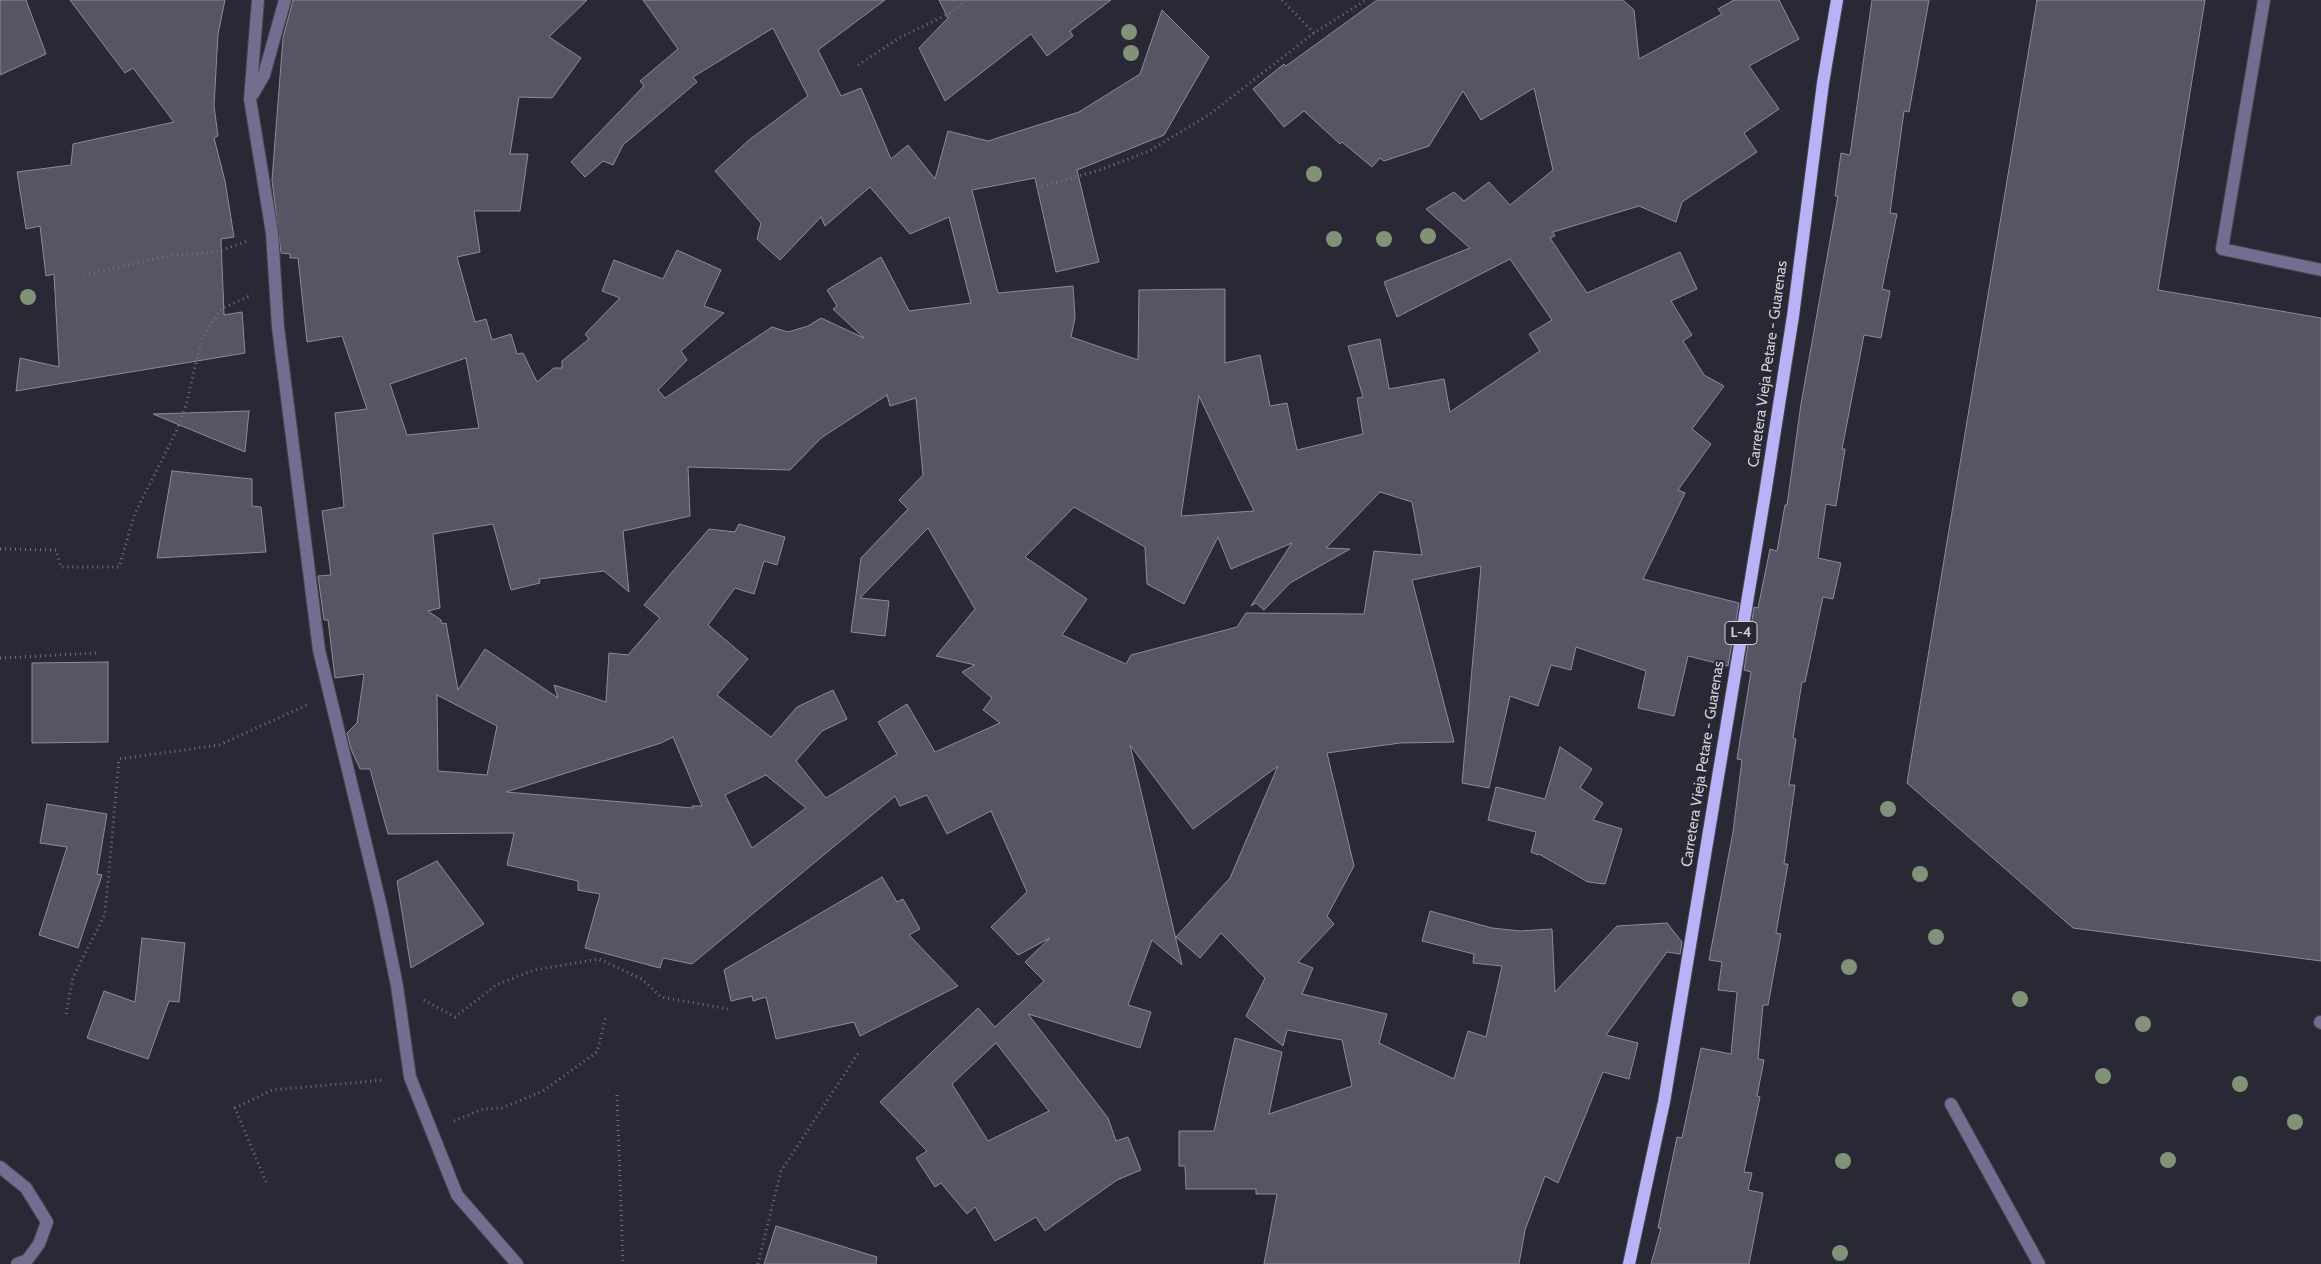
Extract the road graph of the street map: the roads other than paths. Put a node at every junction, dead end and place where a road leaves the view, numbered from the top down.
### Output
1 (258, 0) edge
2 (285, 0) edge
3 (1837, 0) edge
4 (2264, 0) edge
5 (250, 98) junction
6 (2321, 270) edge
7 (1951, 1104) dead end
8 (0, 1167) edge
9 (17, 1264) edge
10 (517, 1264) edge
11 (1629, 1264) edge
12 (2039, 1264) edge

1 - 5 street
2 - 5 street
3 - 11 main road, Carretera Vieja Petare - Guarenas / L-4
4 - 6 street
5 - 10 street
7 - 12 street
8 - 9 street

